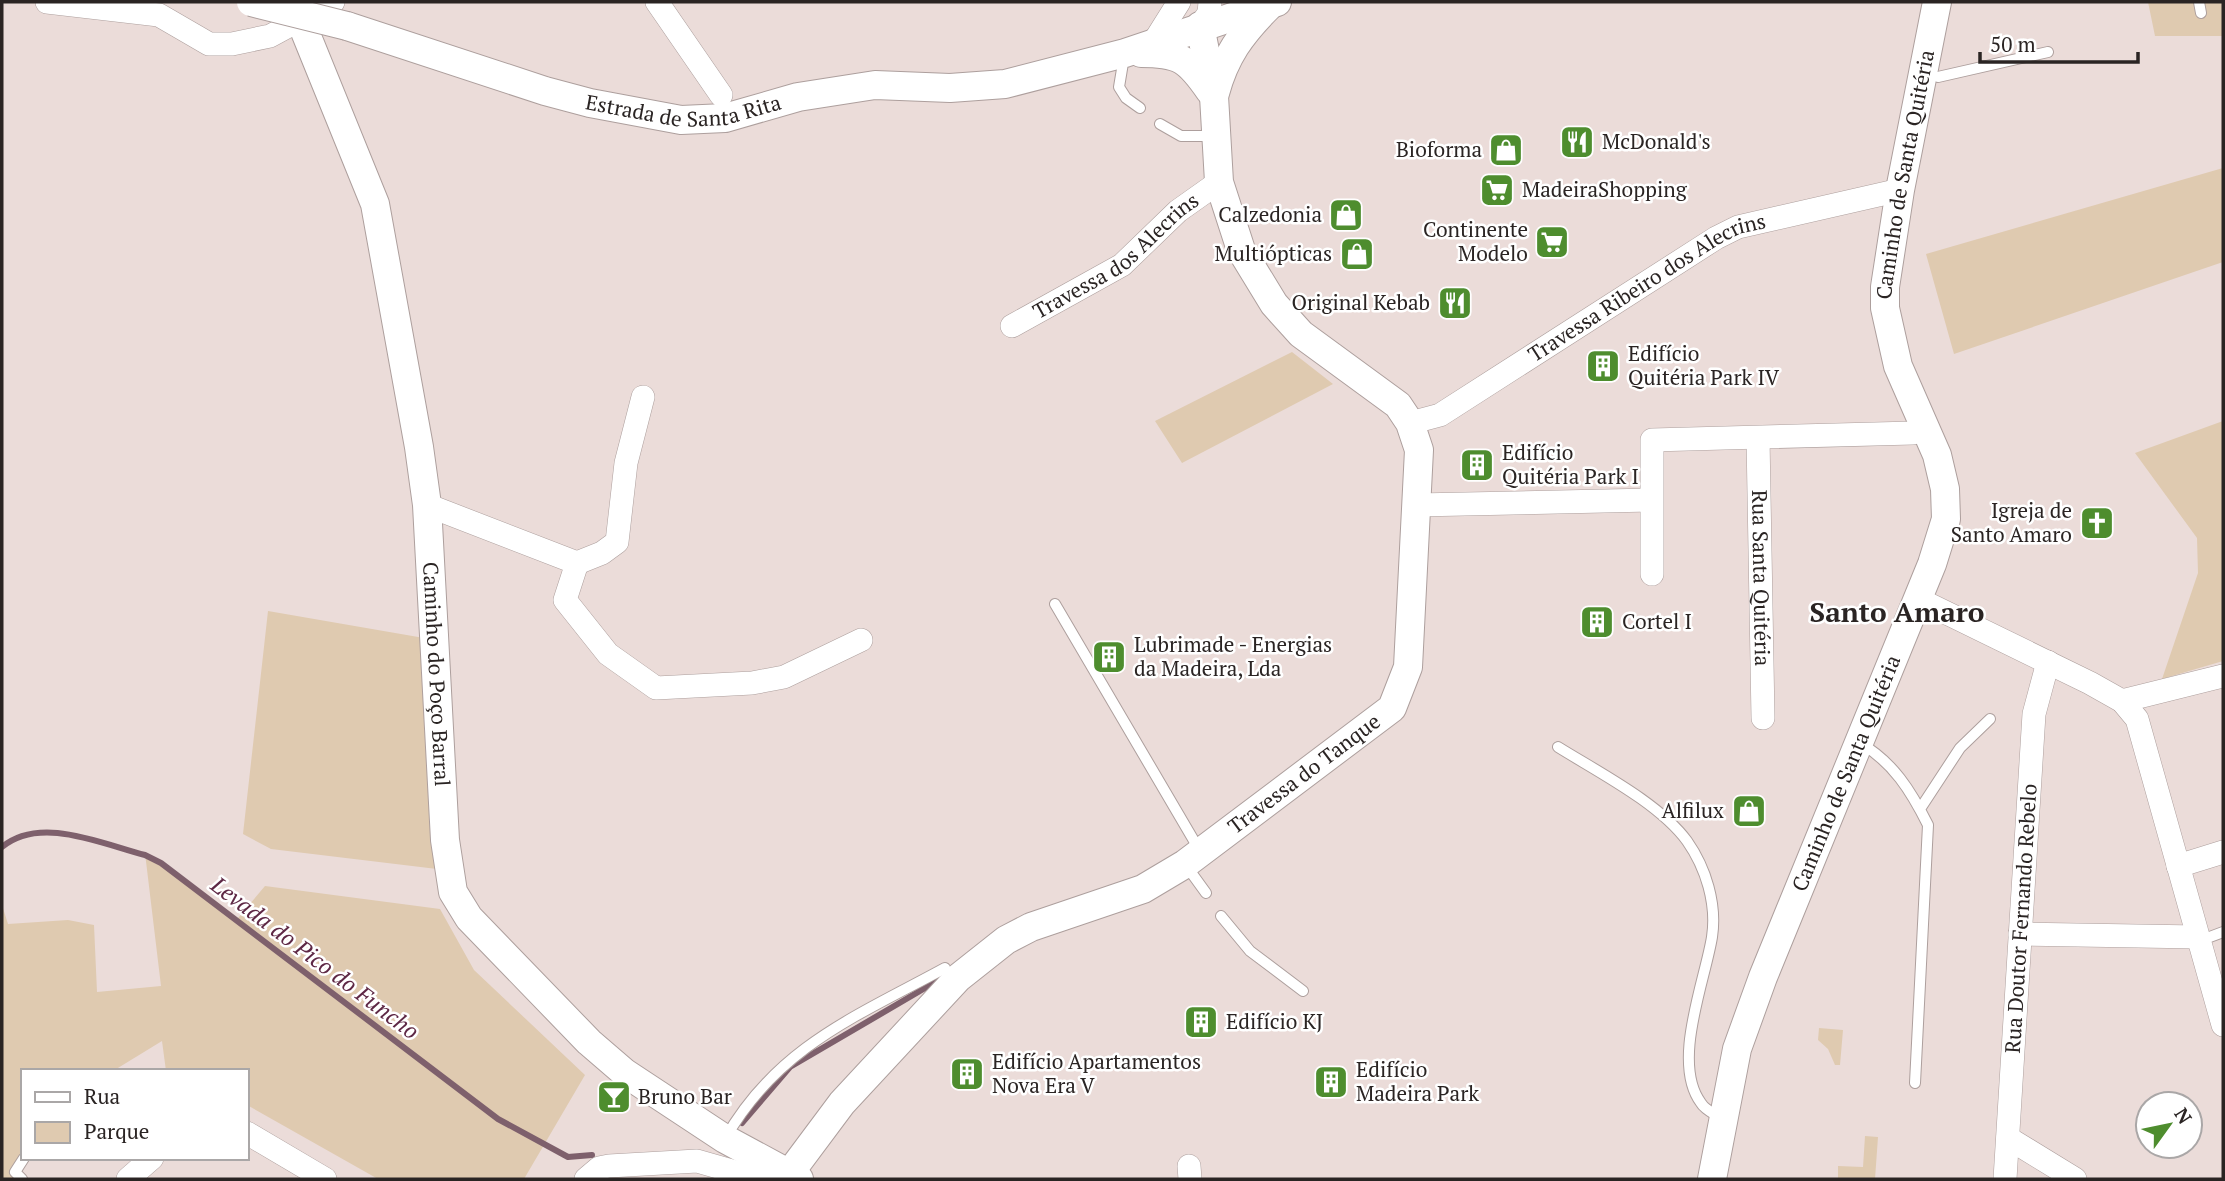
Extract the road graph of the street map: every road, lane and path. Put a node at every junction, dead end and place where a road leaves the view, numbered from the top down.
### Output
1 (47, 2) edge
2 (251, 2) edge
3 (333, 2) edge
4 (657, 2) edge
5 (1179, 2) edge
6 (1270, 2) edge
7 (1937, 2) edge
8 (1202, 10) edge
9 (297, 11) edge
10 (1138, 49) junction
11 (2048, 52) dead end
12 (1938, 77) dead end
13 (721, 95) dead end
14 (1214, 96) junction
15 (1140, 108) dead end
16 (1160, 124) dead end
17 (1215, 135) junction
18 (1219, 183) junction
19 (1900, 190) junction
20 (1012, 326) dead end
21 (643, 397) dead end
22 (1409, 423) junction
23 (1926, 428) junction
24 (1758, 438) junction
25 (1651, 500) junction
26 (427, 505) junction
27 (1417, 505) junction
28 (577, 564) junction
29 (1652, 574) dead end
30 (1918, 598) junction
31 (1055, 604) dead end
32 (861, 640) dead end
33 (2048, 662) junction
34 (2223, 676) edge
35 (2122, 701) junction
36 (1763, 718) dead end
37 (1990, 719) dead end
38 (1860, 743) junction
39 (1558, 747) dead end
40 (1920, 809) junction
41 (2223, 852) edge
42 (1193, 859) junction
43 (2178, 866) junction
44 (1206, 893) dead end
45 (1221, 916) dead end
46 (2223, 933) edge
47 (2020, 934) junction
48 (2198, 939) junction
49 (945, 968) dead end
50 (1303, 991) dead end
51 (2223, 1026) edge
52 (1915, 1083) dead end
53 (1722, 1119) junction
54 (248, 1134) edge
55 (2008, 1138) junction
56 (725, 1139) junction
57 (23, 1160) edge
58 (150, 1160) edge
59 (2045, 1170) edge
60 (790, 1178) edge
61 (22, 1179) edge
62 (128, 1179) edge
63 (325, 1179) edge
64 (586, 1179) edge
65 (760, 1179) edge
66 (1712, 1179) edge
67 (2005, 1179) edge
68 (2075, 1179) edge

1 - 9 street
2 - 10 street, Estrada de Santa Rita, bridge
3 - 9 street
4 - 13 street
5 - 10 street
6 - 8 street, Estrada de Santa Rita
6 - 14 street
7 - 19 street, Caminho de Santa Quitéria
8 - 10 street, Estrada de Santa Rita
8 - 14 street, Travessa do Tanque
9 - 26 street, Caminho do Poço Barral
10 - 14 street, Estrada de Santa Rita
10 - 15 lane
11 - 12 lane
14 - 17 street, Travessa do Tanque
16 - 17 lane
17 - 18 street, Travessa do Tanque
18 - 20 street, Travessa dos Alecrins
18 - 22 street, Travessa do Tanque
19 - 22 street, Travessa Ribeiro dos Alecrins
19 - 23 street, Caminho de Santa Quitéria
21 - 28 street
22 - 27 street, Travessa do Tanque
23 - 24 street
23 - 30 street, Caminho de Santa Quitéria
24 - 25 street
24 - 36 street, Rua Santa Quitéria
25 - 27 street
25 - 29 street
26 - 28 street
26 - 56 street, Caminho do Poço Barral
27 - 42 street, Travessa do Tanque
28 - 32 street
30 - 33 street
30 - 38 street, Caminho de Santa Quitéria
31 - 42 lane
33 - 35 street
33 - 47 street, Rua Doutor Fernando Rebelo
34 - 35 street
35 - 43 street
37 - 40 lane
38 - 40 lane
38 - 53 street, Caminho de Santa Quitéria
39 - 53 lane
40 - 52 lane
41 - 43 street
42 - 44 lane
42 - 60 street, Travessa do Tanque
43 - 48 street
45 - 50 lane
46 - 48 lane
47 - 48 street
47 - 55 street, Rua Doutor Fernando Rebelo
48 - 51 street
49 - 56 lane
53 - 66 street, Caminho de Santa Quitéria
54 - 63 street
55 - 59 street
55 - 67 street, Rua Doutor Fernando Rebelo
56 - 60 street, Caminho do Poço Barral
57 - 61 lane
58 - 62 street
59 - 68 street
64 - 65 street

